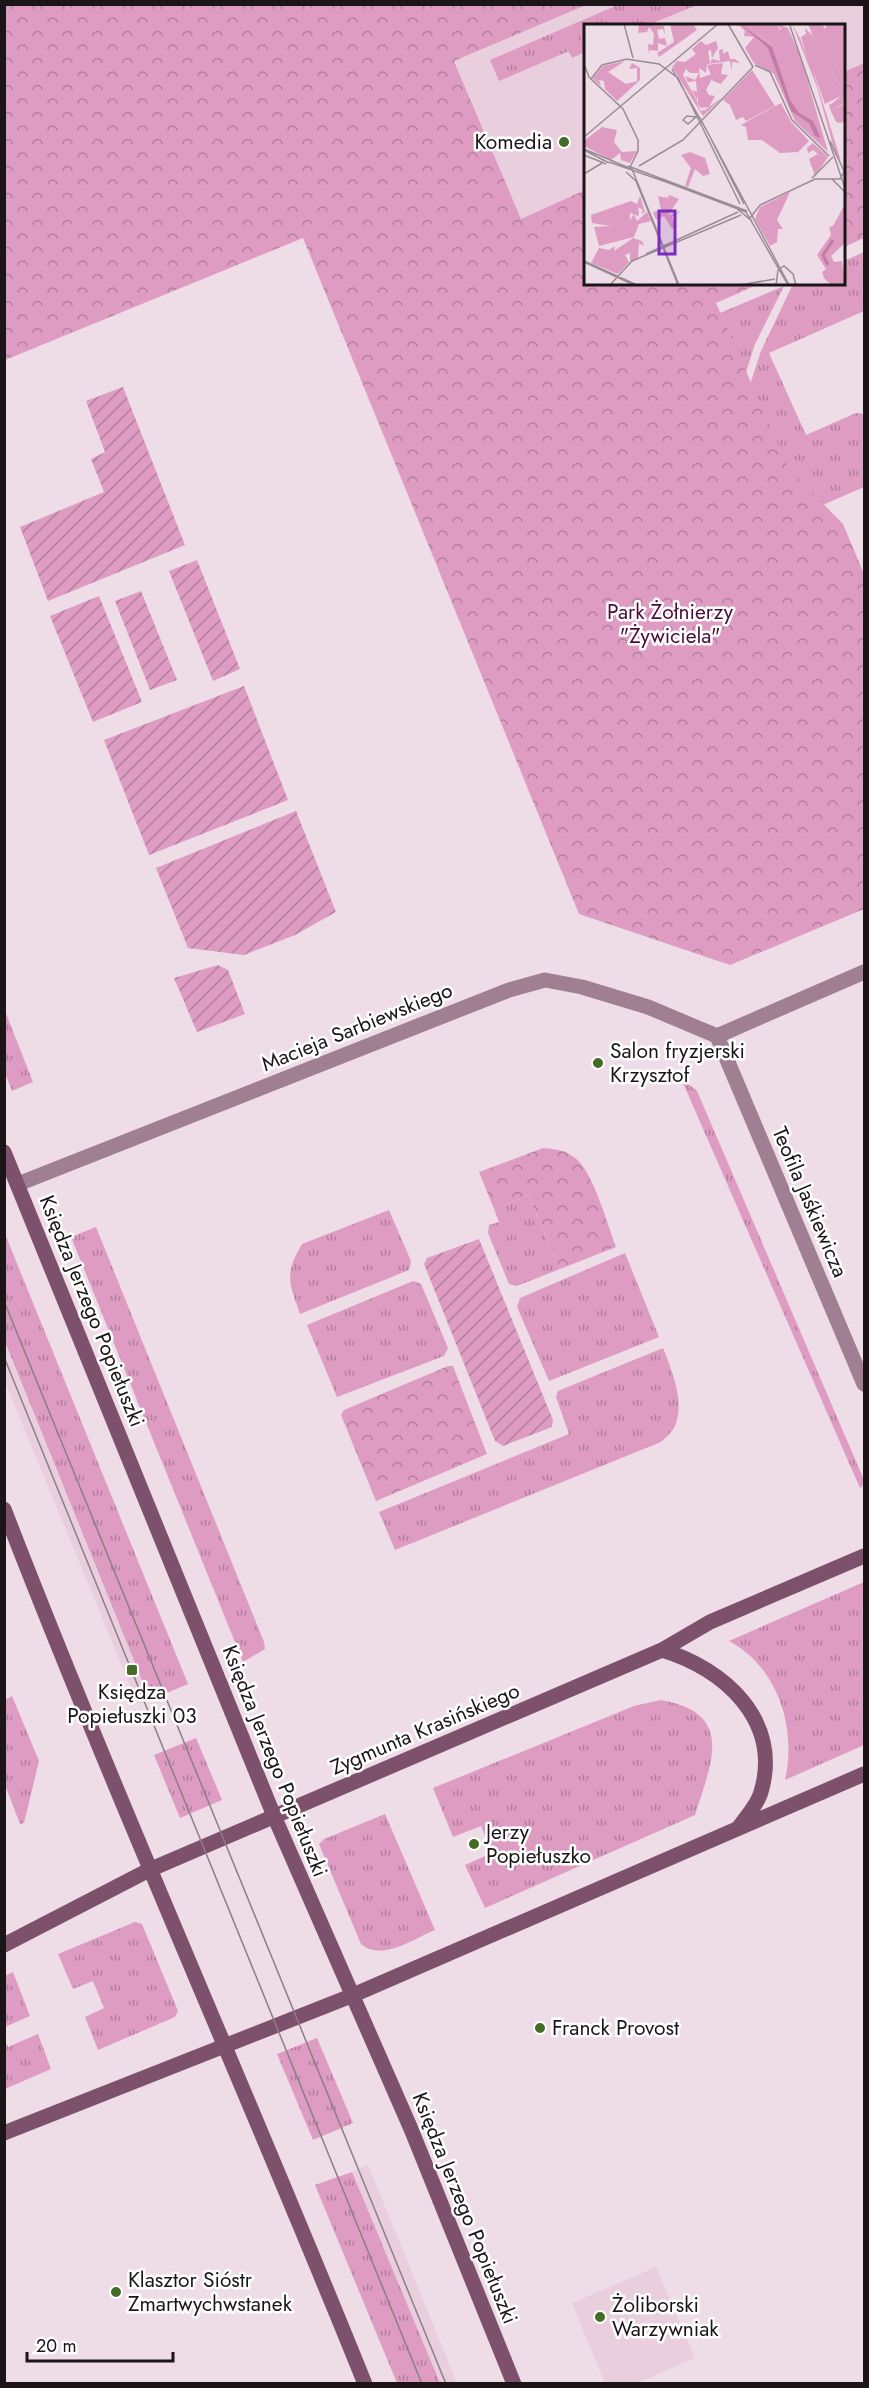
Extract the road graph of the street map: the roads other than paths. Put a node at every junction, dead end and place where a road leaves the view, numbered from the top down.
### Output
1 (864, 972) edge
2 (717, 1036) junction
3 (4, 1152) edge
4 (18, 1184) junction
5 (864, 1384) edge
6 (4, 1509) edge
7 (864, 1556) edge
8 (662, 1650) junction
9 (864, 1774) edge
10 (274, 1816) junction
11 (739, 1827) junction
12 (149, 1870) junction
13 (4, 1945) edge
14 (351, 1996) junction
15 (225, 2046) junction
16 (4, 2133) edge
17 (365, 2384) edge
18 (513, 2384) edge

1 - 2 street
2 - 4 street, Macieja Sarbiewskiego
2 - 5 street, Teofila Jaśkiewicza
3 - 4 main road, Księdza Jerzego Popiełuszki
4 - 10 main road, Księdza Jerzego Popiełuszki
6 - 12 main road
7 - 8 main road, Zygmunta Krasińskiego
8 - 10 main road, Zygmunta Krasińskiego
8 - 11 main road
9 - 11 main road
10 - 12 main road, Zygmunta Krasińskiego
10 - 14 main road, Księdza Jerzego Popiełuszki
11 - 14 main road
12 - 13 main road, Zygmunta Krasińskiego
12 - 15 main road
14 - 15 main road
14 - 18 main road, Księdza Jerzego Popiełuszki
15 - 16 main road
15 - 17 main road

